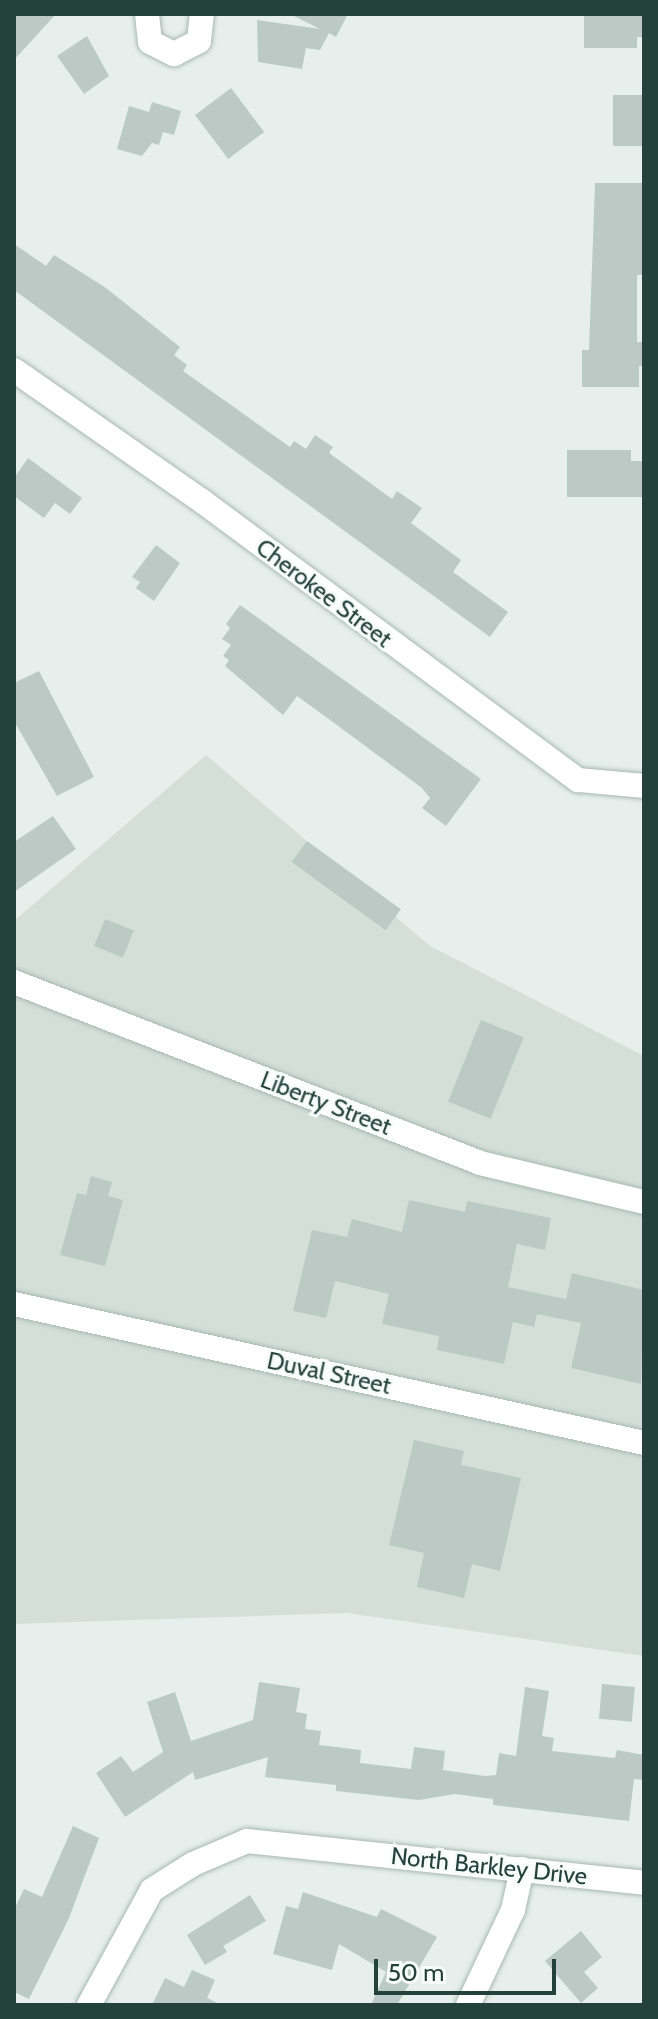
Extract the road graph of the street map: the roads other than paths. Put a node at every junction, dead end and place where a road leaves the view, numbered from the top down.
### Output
1 (147, 14) edge
2 (202, 14) edge
3 (14, 370) edge
4 (644, 786) edge
5 (14, 982) edge
6 (644, 1202) edge
7 (14, 1304) edge
8 (644, 1443) edge
9 (522, 1869) junction
10 (644, 1883) edge
11 (89, 2005) edge
12 (468, 2005) edge

1 - 2 street
3 - 4 street, Cherokee Street
5 - 6 street, Liberty Street
7 - 8 street, Duval Street
9 - 10 street, North Barkley Drive
9 - 11 street, North Barkley Drive
9 - 12 street

